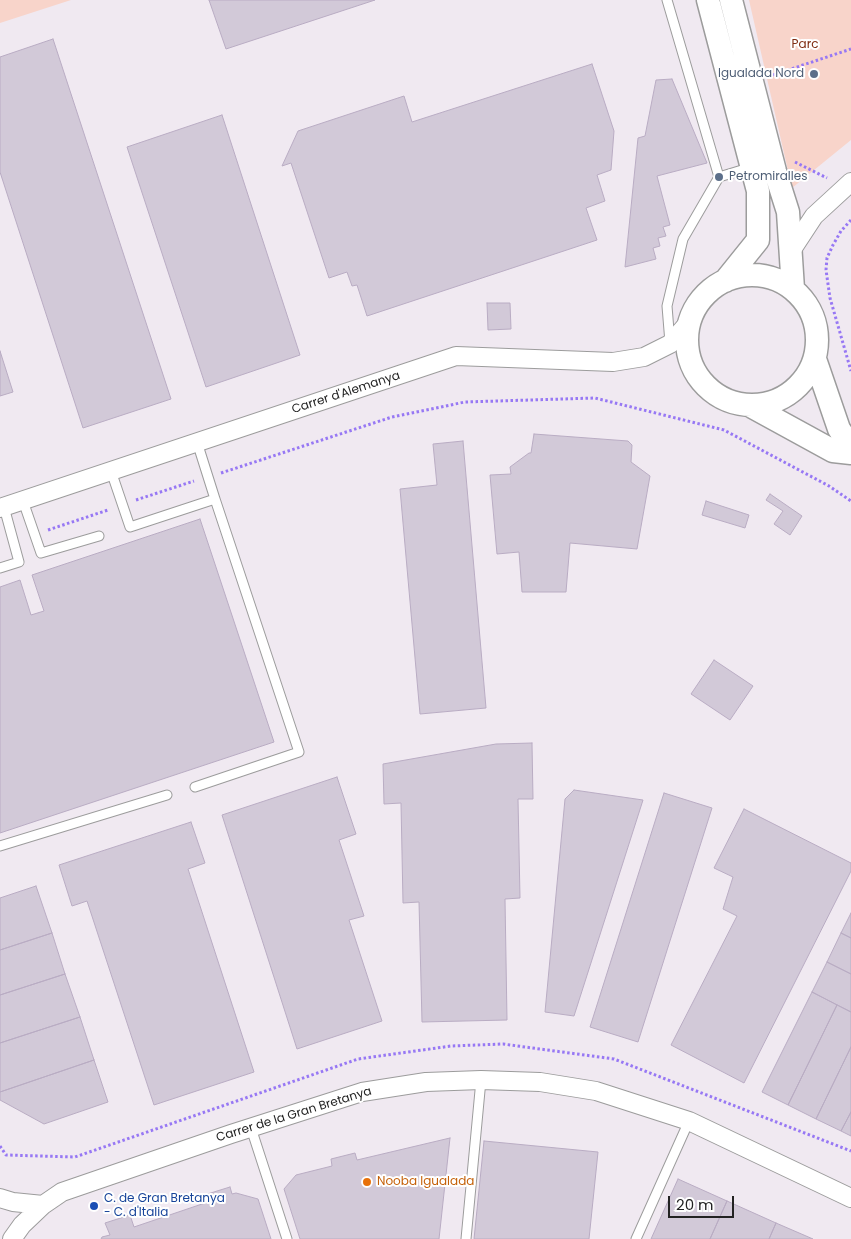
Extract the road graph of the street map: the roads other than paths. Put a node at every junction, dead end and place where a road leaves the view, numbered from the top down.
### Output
1 (667, 0) edge
2 (708, 0) edge
3 (731, 0) edge
4 (752, 168) junction
5 (719, 177) junction
6 (849, 185) edge
7 (791, 251) junction
8 (725, 281) junction
9 (793, 289) junction
10 (690, 321) junction
11 (670, 344) junction
12 (814, 359) junction
13 (749, 405) junction
14 (197, 442) junction
15 (851, 446) edge
16 (851, 453) edge
17 (112, 471) junction
18 (215, 499) junction
19 (24, 500) junction
20 (2, 508) edge
21 (99, 536) dead end
22 (0, 568) edge
23 (195, 787) dead end
24 (166, 795) dead end
25 (0, 846) edge
26 (481, 1080) junction
27 (689, 1121) junction
28 (251, 1128) junction
29 (0, 1198) edge
30 (851, 1198) edge
31 (43, 1205) junction
32 (12, 1239) edge
33 (288, 1239) edge
34 (466, 1239) edge
35 (636, 1239) edge

1 - 5 lane
2 - 4 street
3 - 7 street
4 - 5 lane
4 - 8 street
5 - 11 lane
6 - 7 street
7 - 9 street
8 - 9 street
8 - 10 street
9 - 12 street
10 - 11 street, Carrer d'Alemanya
10 - 13 street
11 - 14 street, Carrer d'Alemanya
12 - 13 street
12 - 15 street
13 - 16 street
14 - 17 street, Carrer d'Alemanya
14 - 18 lane
17 - 18 lane
17 - 19 street, Carrer d'Alemanya
18 - 23 lane
19 - 20 street, Carrer d'Alemanya
19 - 21 lane
20 - 22 lane
24 - 25 lane
26 - 27 street, Carrer de la Gran Bretanya
26 - 28 street, Carrer de la Gran Bretanya
26 - 34 lane
27 - 30 street, Carrer de la Gran Bretanya
27 - 35 lane
28 - 31 street, Carrer de la Gran Bretanya
28 - 33 lane
29 - 31 street
31 - 32 street, Carrer de la Gran Bretanya

